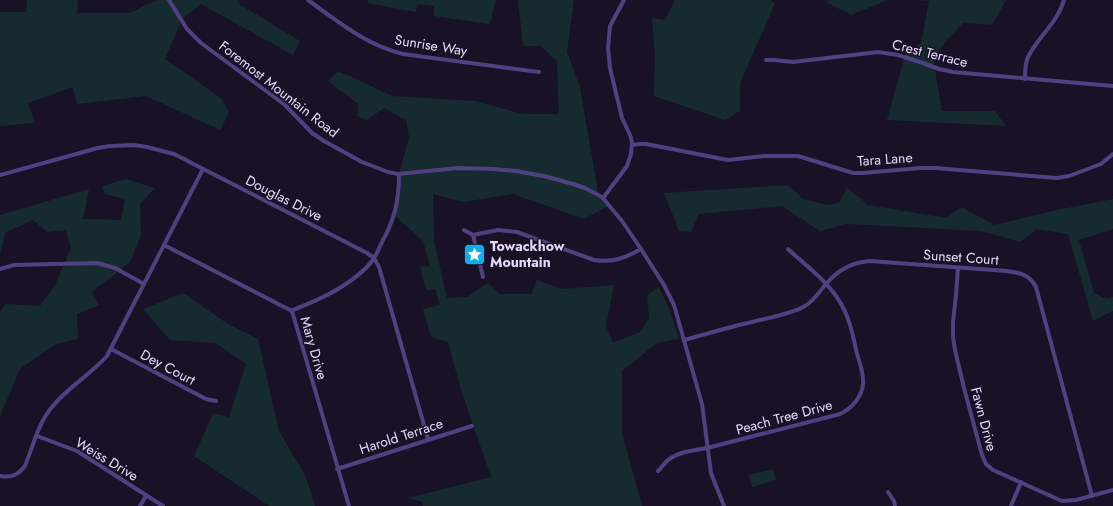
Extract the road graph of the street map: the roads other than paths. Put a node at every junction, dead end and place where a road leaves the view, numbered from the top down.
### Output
1 (169, 0) edge
2 (308, 0) edge
3 (624, 0) edge
4 (1064, 0) edge
5 (766, 60) dead end
6 (539, 72) dead end
7 (1024, 79) junction
8 (1113, 86) edge
9 (632, 145) junction
10 (1113, 154) edge
11 (203, 169) junction
12 (399, 174) junction
13 (0, 175) edge
14 (603, 198) junction
15 (464, 230) dead end
16 (473, 235) junction
17 (164, 245) junction
18 (641, 249) junction
19 (788, 249) dead end
20 (374, 258) junction
21 (958, 268) junction
22 (0, 269) edge
23 (483, 276) dead end
24 (144, 284) junction
25 (826, 284) junction
26 (291, 311) junction
27 (684, 340) junction
28 (111, 349) junction
29 (216, 401) dead end
30 (472, 426) dead end
31 (36, 436) junction
32 (428, 439) junction
33 (707, 448) junction
34 (337, 469) junction
35 (658, 471) dead end
36 (0, 476) edge
37 (1021, 482) junction
38 (1113, 490) edge
39 (888, 492) dead end
40 (146, 496) junction
41 (1092, 496) junction
42 (140, 506) edge
43 (163, 506) edge
44 (348, 506) edge
45 (724, 506) edge
46 (895, 506) edge
47 (1011, 506) edge

1 - 12 street, Foremost Mountain Road
2 - 6 street, Sunrise Way
3 - 9 street
4 - 7 street
5 - 7 street, Crest Terrace
7 - 8 street, Crest Terrace
9 - 10 street, Tara Lane
9 - 14 street
11 - 13 street, Douglas Drive
11 - 17 street
11 - 20 street, Douglas Drive
12 - 14 street, Foremost Mountain Road
12 - 20 street
14 - 18 street, Foremost Mountain Road
15 - 16 street
16 - 18 street
16 - 23 street
17 - 24 street
17 - 26 street, Mary Drive
18 - 27 street, Foremost Mountain Road
19 - 25 street, Peach Tree Drive
20 - 26 street
20 - 32 street
21 - 25 street, Sunset Court
21 - 37 street, Fawn Drive
21 - 41 street, Sunset Court
22 - 24 street
24 - 28 street
25 - 27 street, Sunset Court
25 - 33 street, Peach Tree Drive
26 - 34 street, Mary Drive
27 - 33 street, Foremost Mountain Road
28 - 29 street, Dey Court
28 - 31 street
30 - 32 street, Harold Terrace
31 - 36 street
31 - 40 street, Weiss Drive
32 - 34 street, Harold Terrace
33 - 35 street, Peach Tree Drive
33 - 45 street, Foremost Mountain Road
34 - 44 street, Mary Drive
37 - 41 street, Fawn Drive
37 - 47 street
38 - 41 street, Fawn Drive
39 - 46 street
40 - 42 street
40 - 43 street, Weiss Drive

